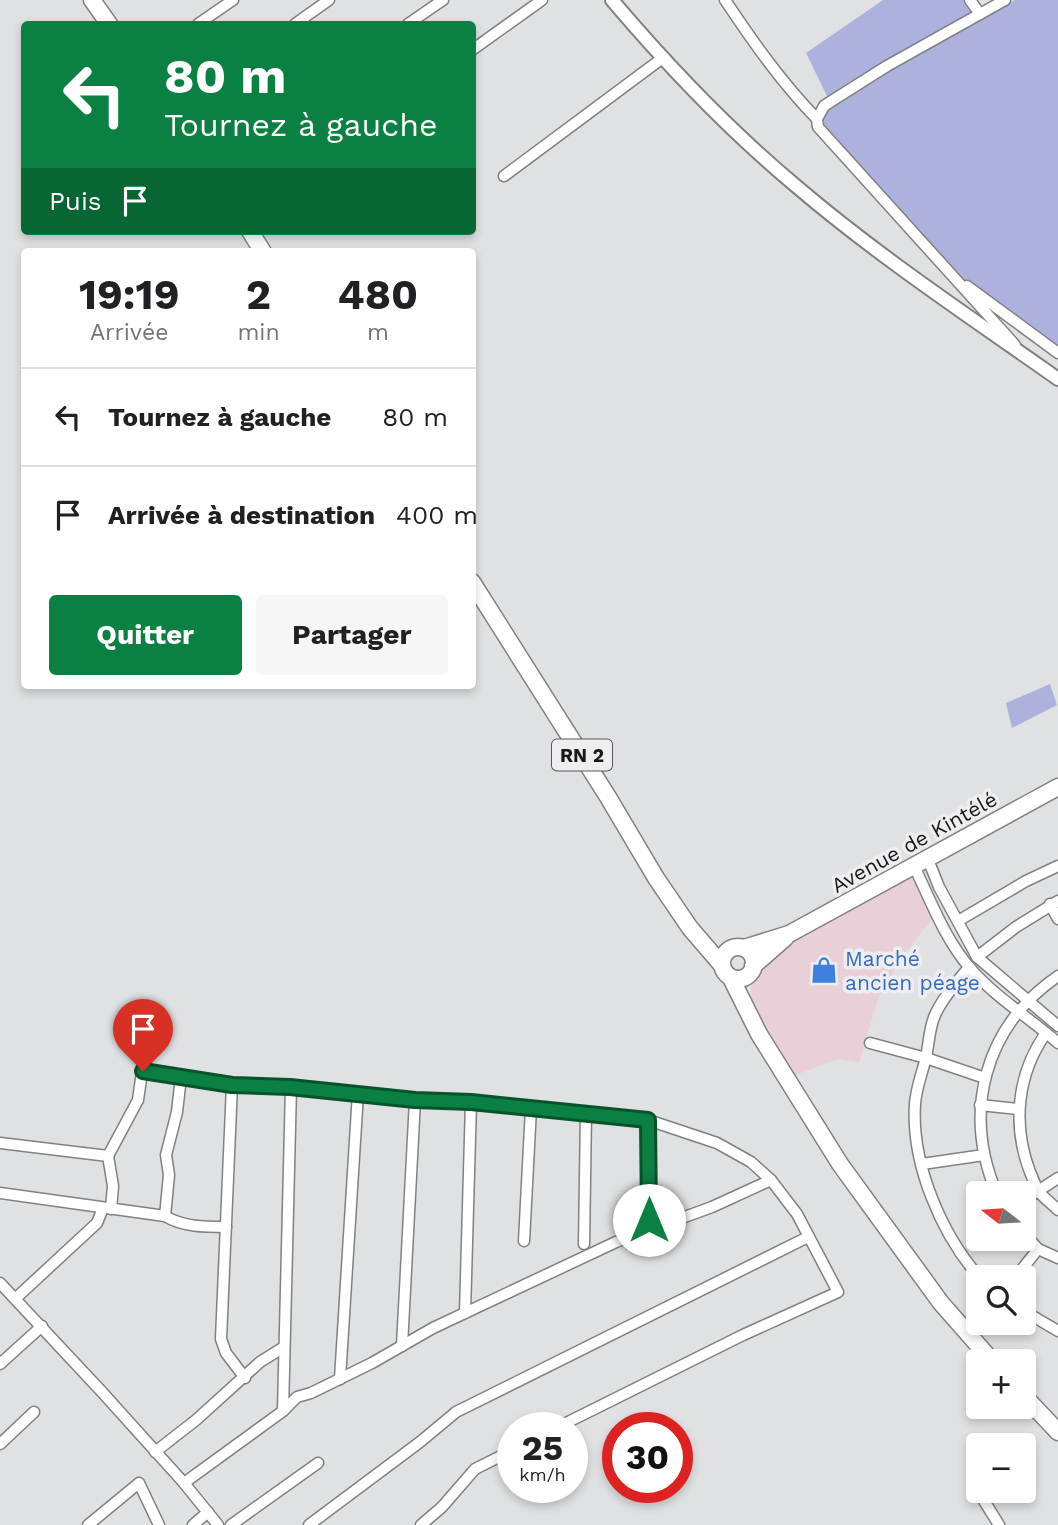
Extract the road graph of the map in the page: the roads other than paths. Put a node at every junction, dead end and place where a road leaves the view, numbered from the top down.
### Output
1 (92, 0) edge
2 (233, 0) edge
3 (329, 0) edge
4 (443, 0) edge
5 (542, 0) edge
6 (612, 0) edge
7 (725, 0) edge
8 (970, 0) edge
9 (1005, 0) edge
10 (980, 14) junction
11 (107, 21) edge
12 (202, 21) edge
13 (299, 21) edge
14 (412, 21) edge
15 (476, 47) edge
16 (664, 57) junction
17 (817, 119) junction
18 (504, 176) dead end
19 (952, 275) junction
20 (1058, 353) edge
21 (1025, 356) junction
22 (1058, 379) edge
23 (476, 588) edge
24 (1058, 787) edge
25 (920, 861) junction
26 (1058, 866) edge
27 (1054, 902) edge
28 (1058, 919) edge
29 (958, 922) junction
30 (789, 934) junction
31 (977, 957) junction
32 (969, 967) junction
33 (735, 968) junction
34 (1058, 976) edge
35 (1028, 1001) junction
36 (1019, 1011) junction
37 (1057, 1023) edge
38 (1046, 1033) junction
39 (870, 1043) dead end
40 (1058, 1043) edge
41 (145, 1058) dead end
42 (926, 1058) junction
43 (143, 1071) junction
44 (181, 1077) junction
45 (985, 1078) junction
46 (232, 1085) junction
47 (290, 1087) junction
48 (358, 1093) junction
49 (415, 1100) junction
50 (471, 1102) junction
51 (980, 1105) junction
52 (531, 1108) junction
53 (1018, 1109) junction
54 (586, 1112) junction
55 (648, 1120) junction
56 (0, 1143) edge
57 (984, 1155) junction
58 (108, 1156) junction
59 (922, 1164) junction
60 (1058, 1178) edge
61 (771, 1180) junction
62 (993, 1181) edge
63 (1038, 1191) junction
64 (0, 1194) edge
65 (107, 1209) junction
66 (1058, 1210) edge
67 (165, 1216) junction
68 (649, 1220) dead end
69 (226, 1227) junction
70 (808, 1237) junction
71 (524, 1241) dead end
72 (584, 1244) dead end
73 (1036, 1247) edge
74 (1038, 1249) junction
75 (1058, 1258) edge
76 (969, 1265) edge
77 (1025, 1265) edge
78 (0, 1283) edge
79 (16, 1298) junction
80 (466, 1313) junction
81 (1036, 1318) edge
82 (42, 1326) junction
83 (1058, 1331) edge
84 (402, 1346) junction
85 (284, 1347) junction
86 (982, 1349) edge
87 (0, 1364) edge
88 (245, 1378) junction
89 (340, 1379) junction
90 (1036, 1409) edge
91 (283, 1411) junction
92 (34, 1412) dead end
93 (588, 1412) edge
94 (1058, 1432) edge
95 (0, 1444) edge
96 (155, 1452) junction
97 (497, 1458) edge
98 (318, 1463) dead end
99 (184, 1483) junction
100 (985, 1503) edge
101 (208, 1512) junction
102 (88, 1525) edge
103 (159, 1525) edge
104 (193, 1525) edge
105 (218, 1525) edge
106 (231, 1525) edge
107 (309, 1525) edge
108 (421, 1525) edge
109 (999, 1525) edge

1 - 11 main road
2 - 12 street
3 - 13 street
4 - 14 street
5 - 15 street
6 - 16 street
7 - 17 street
8 - 10 street
9 - 10 street
10 - 17 street
16 - 18 street
16 - 21 street
17 - 19 street
19 - 20 street
19 - 21 street
21 - 22 street
23 - 33 main road, RN 2
24 - 25 main road, Avenue de Kintélé
25 - 29 street
25 - 30 main road, Avenue de Kintélé
25 - 32 street
26 - 29 street
27 - 28 street
27 - 31 street
29 - 31 street
30 - 33 main road, Avenue de Kintélé
30 - 33 main road, Avenue de Kintélé / RN 2
31 - 35 street
32 - 36 street
32 - 42 street
33 - 86 main road, RN 2
34 - 35 street
35 - 36 street
35 - 37 street
36 - 38 street
36 - 45 street
38 - 40 street
38 - 53 street
39 - 42 street
41 - 43 street
42 - 45 street
42 - 59 street
43 - 44 street
43 - 58 street
44 - 46 street
44 - 67 street
45 - 51 street
46 - 47 street
46 - 69 street
47 - 48 street
47 - 85 street
48 - 49 street
48 - 89 street
49 - 50 street
49 - 84 street
50 - 52 street
50 - 80 street
51 - 53 street
51 - 57 street
52 - 54 street
52 - 71 street
53 - 63 street
54 - 55 street
54 - 72 street
55 - 61 street
55 - 68 street
56 - 58 street
57 - 59 street
57 - 62 street
58 - 65 street
59 - 76 street
60 - 63 street
61 - 70 street
61 - 80 street
63 - 66 street
64 - 65 street
65 - 67 street
65 - 79 street
67 - 69 street
69 - 88 street
70 - 93 street
70 - 107 street
73 - 74 street
74 - 75 street
74 - 77 street
78 - 79 street
79 - 82 street
80 - 84 street
81 - 83 street
82 - 87 street
82 - 96 street
84 - 89 street
85 - 88 street
85 - 91 street
88 - 96 street
89 - 91 street
90 - 94 main road
91 - 99 street
92 - 95 street
96 - 99 street
97 - 108 street
98 - 106 street
99 - 101 street
100 - 109 street
101 - 104 street
101 - 105 street
102 - 103 street

